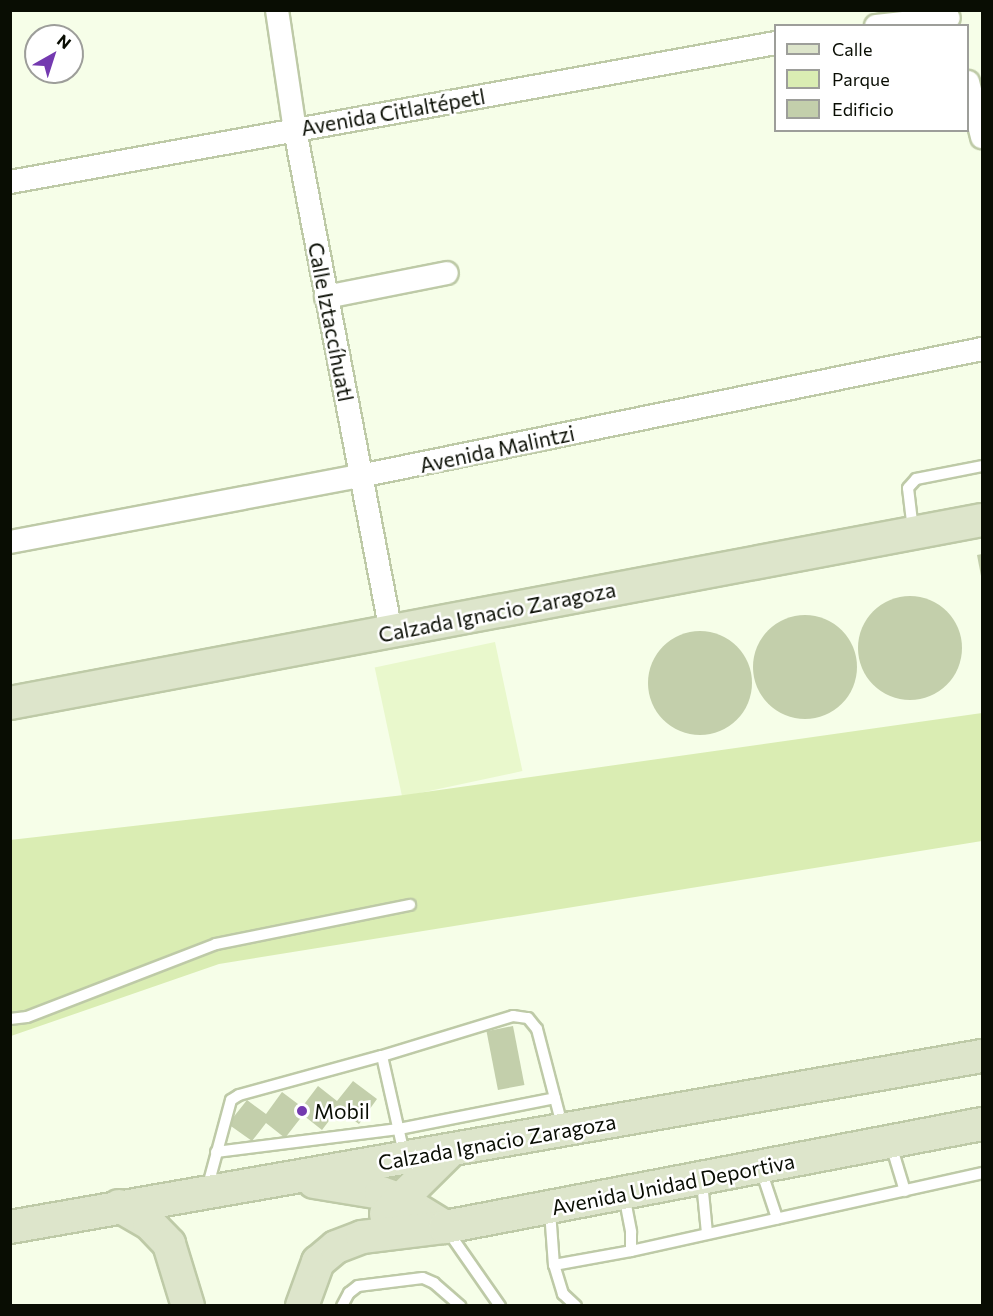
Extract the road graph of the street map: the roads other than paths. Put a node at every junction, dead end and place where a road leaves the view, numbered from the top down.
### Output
1 (277, 10) edge
2 (950, 18) edge
3 (894, 24) edge
4 (774, 43) edge
5 (969, 85) edge
6 (981, 123) edge
7 (295, 130) junction
8 (10, 182) edge
9 (447, 273) dead end
10 (326, 297) junction
11 (982, 349) edge
12 (982, 466) edge
13 (360, 476) junction
14 (982, 520) edge
15 (914, 533) junction
16 (10, 542) edge
17 (391, 632) junction
18 (10, 703) edge
19 (410, 905) dead end
20 (10, 1019) edge
21 (382, 1056) junction
22 (982, 1056) edge
23 (555, 1098) junction
24 (982, 1124) edge
25 (564, 1131) junction
26 (890, 1142) junction
27 (216, 1152) junction
28 (760, 1167) junction
29 (410, 1171) junction
30 (982, 1173) edge
31 (701, 1178) junction
32 (206, 1191) junction
33 (905, 1191) junction
34 (624, 1193) junction
35 (120, 1206) junction
36 (549, 1207) junction
37 (440, 1218) junction
38 (777, 1218) junction
39 (10, 1227) edge
40 (707, 1233) junction
41 (362, 1237) junction
42 (631, 1251) junction
43 (554, 1264) junction
44 (188, 1305) edge
45 (302, 1305) edge
46 (342, 1305) edge
47 (460, 1305) edge
48 (500, 1305) edge
49 (576, 1305) edge

1 - 7 street, Calle Iztaccíhuatl
2 - 3 street
4 - 7 street, Avenida Citlaltépetl
5 - 6 street
7 - 8 street, Avenida Citlaltépetl
7 - 10 street, Calle Iztaccíhuatl
9 - 10 street
10 - 13 street, Calle Iztaccíhuatl
11 - 13 street, Avenida Malintzi
12 - 15 lane
13 - 16 street, Avenida Malintzi
13 - 17 street, Calle Iztaccíhuatl
14 - 15 main road, Calzada Ignacio Zaragoza
15 - 17 main road, Calzada Ignacio Zaragoza
17 - 18 main road, Calzada Ignacio Zaragoza
19 - 20 lane
21 - 23 lane
21 - 27 lane
21 - 29 lane
22 - 25 main road, Calzada Ignacio Zaragoza
23 - 25 lane
23 - 29 lane
24 - 26 main road, Avenida Unidad Deportiva
25 - 29 main road, Calzada Ignacio Zaragoza
26 - 28 main road, Avenida Unidad Deportiva
26 - 33 lane
27 - 29 lane
27 - 32 lane
28 - 31 main road, Avenida Unidad Deportiva
28 - 38 lane
29 - 32 main road
29 - 37 main road
29 - 41 main road, Avenida Unidad Deportiva
30 - 33 lane
31 - 34 main road, Avenida Unidad Deportiva
31 - 40 lane
32 - 35 main road
33 - 38 lane
34 - 36 main road, Avenida Unidad Deportiva
34 - 42 lane
35 - 39 main road
35 - 44 main road
36 - 37 main road, Avenida Unidad Deportiva
36 - 43 lane
37 - 41 main road, Avenida Unidad Deportiva
37 - 48 lane
38 - 40 lane
40 - 42 lane
41 - 45 main road, Avenida Unidad Deportiva
42 - 43 lane
43 - 49 lane
46 - 47 lane

